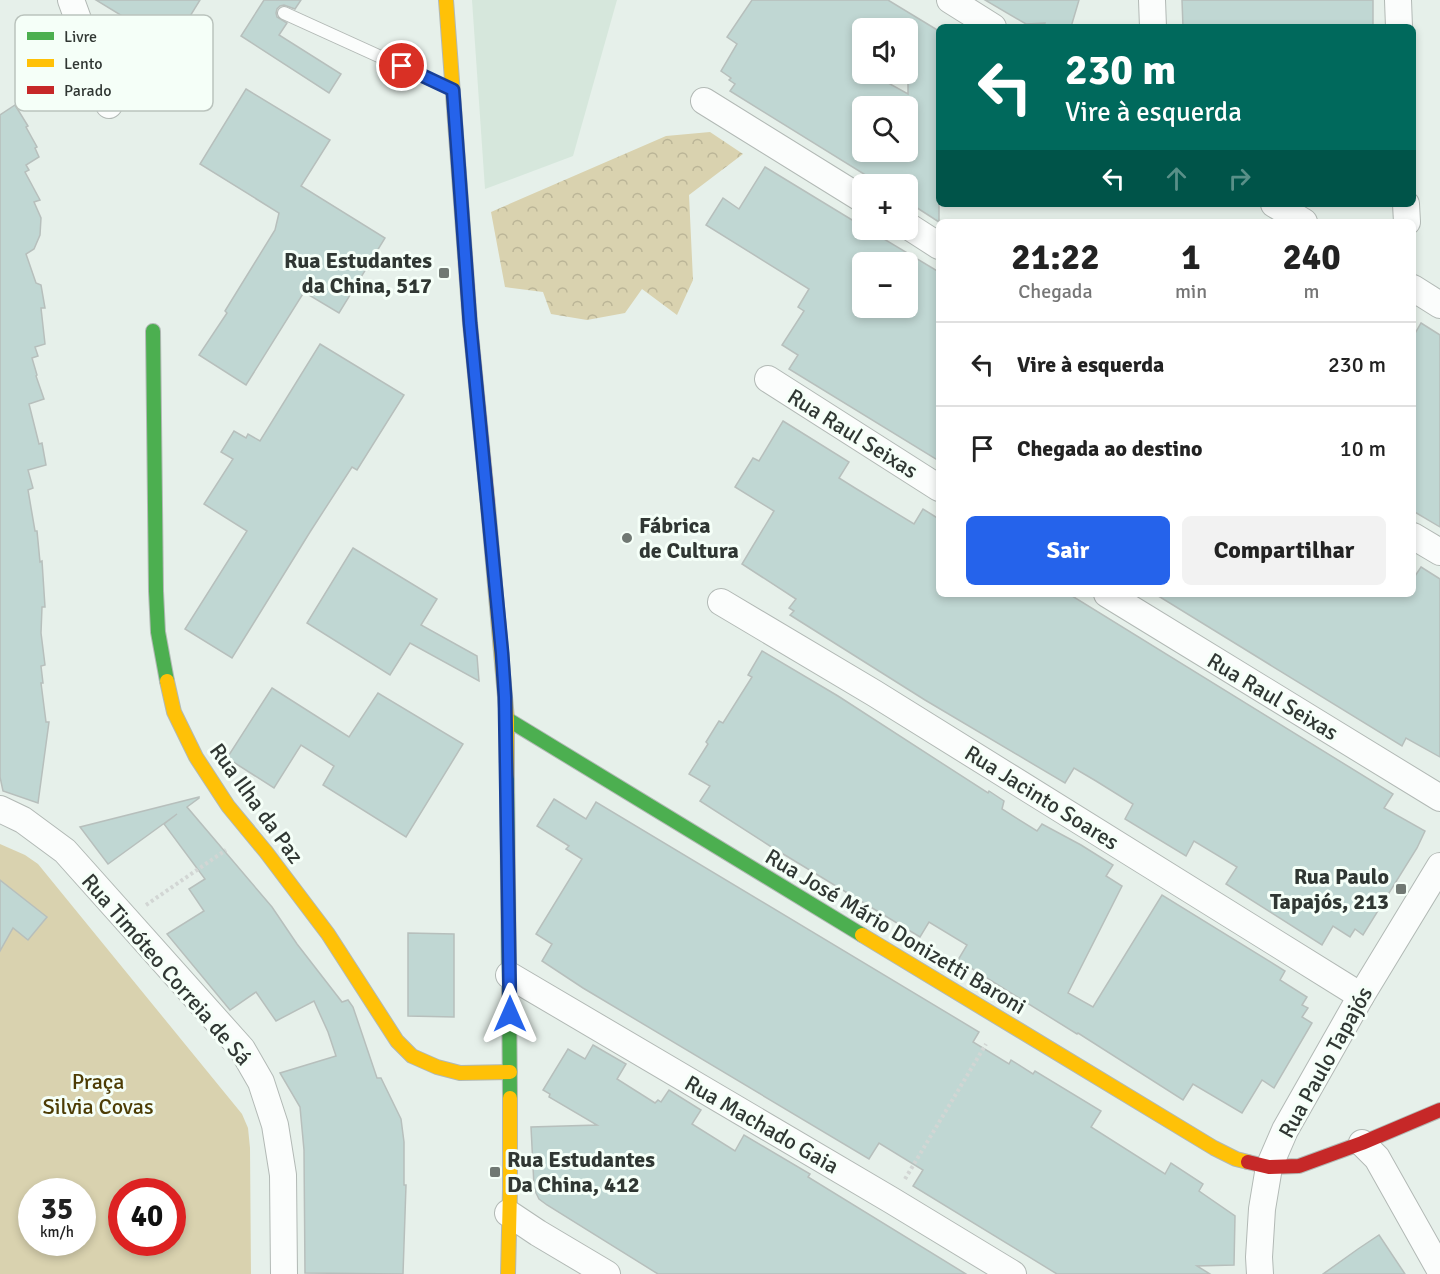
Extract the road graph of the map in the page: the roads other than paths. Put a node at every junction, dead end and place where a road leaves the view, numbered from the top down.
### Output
1 (71, 0) edge
2 (446, 0) edge
3 (950, 0) edge
4 (1152, 0) edge
5 (1398, 0) edge
6 (284, 13) dead end
7 (76, 15) edge
8 (988, 24) edge
9 (1153, 24) edge
10 (1399, 24) edge
11 (453, 90) junction
12 (705, 101) dead end
13 (852, 193) edge
14 (1279, 207) edge
15 (1299, 219) edge
16 (918, 232) edge
17 (936, 244) edge
18 (1416, 290) edge
19 (1440, 305) edge
20 (153, 331) dead end
21 (768, 379) dead end
22 (936, 486) edge
23 (1416, 538) edge
24 (1440, 552) edge
25 (1112, 597) edge
26 (721, 602) dead end
27 (507, 720) junction
28 (1440, 798) edge
29 (0, 809) edge
30 (1440, 866) edge
31 (509, 975) junction
32 (1361, 996) junction
33 (510, 1072) junction
34 (1440, 1110) edge
35 (1362, 1143) junction
36 (1269, 1167) junction
37 (508, 1213) junction
38 (1440, 1270) edge
39 (284, 1274) edge
40 (508, 1274) edge
41 (607, 1274) edge
42 (1013, 1274) edge
43 (1260, 1274) edge

1 - 7 street
2 - 11 street
3 - 8 street
4 - 9 street
5 - 10 street
6 - 11 lane
11 - 27 street
12 - 13 street
14 - 15 street
16 - 17 street
18 - 19 street
20 - 33 street, Rua Ilha da Paz
21 - 22 street, Rua Raul Seixas
23 - 24 street
25 - 28 street, Rua Raul Seixas
26 - 32 street, Rua Jacinto Soares
27 - 31 street
27 - 36 street, Rua José Mário Donizetti Baroni
29 - 39 street, Rua Timóteo Correia de Sá
30 - 32 street, Rua Paulo Tapajós
31 - 33 street
31 - 42 street, Rua Machado Gaia
32 - 36 street, Rua Paulo Tapajós
33 - 37 street
34 - 35 street, Rua José Mário Donizetti Baroni
35 - 36 street, Rua José Mário Donizetti Baroni
35 - 38 street
36 - 43 street, Rua Paulo Tapajós
37 - 40 street
37 - 41 street

